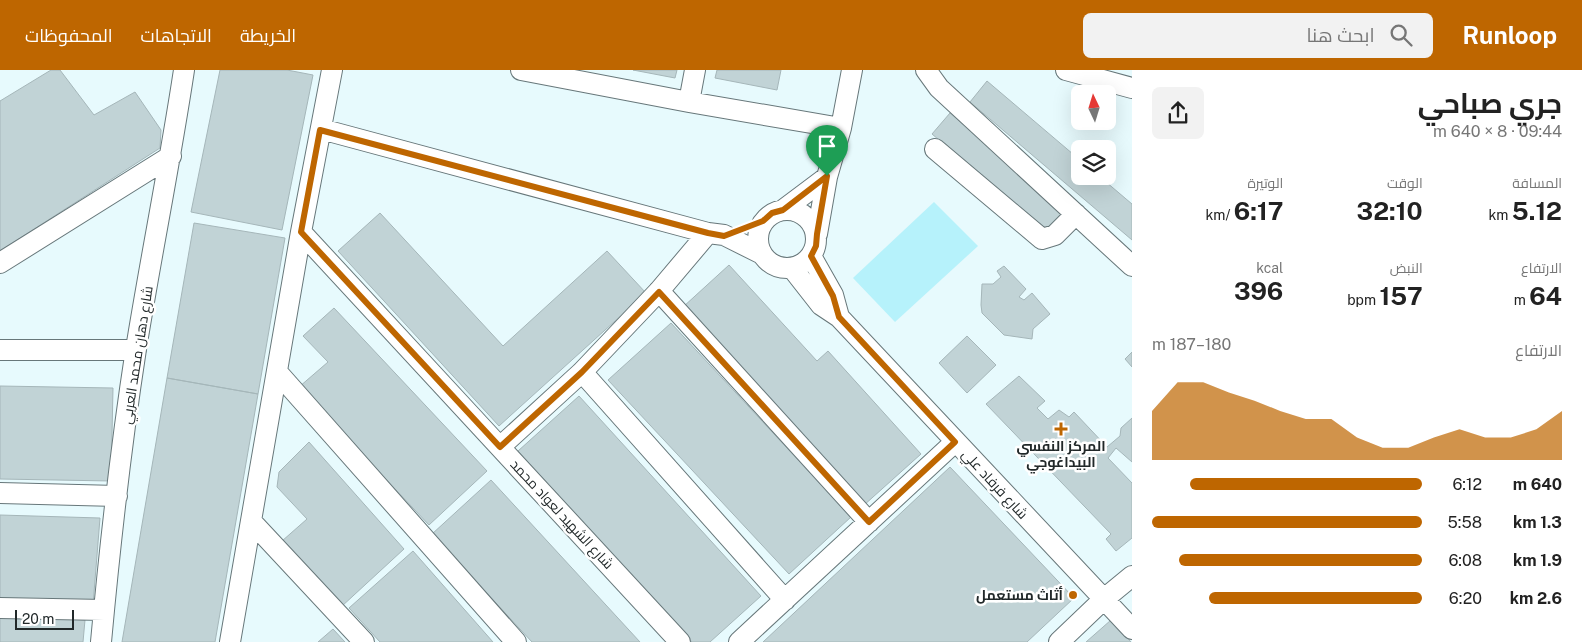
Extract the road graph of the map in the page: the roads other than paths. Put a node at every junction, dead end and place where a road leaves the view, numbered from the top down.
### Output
1 (184, 70) edge
2 (332, 70) edge
3 (521, 70) edge
4 (695, 70) edge
5 (852, 70) edge
6 (926, 70) edge
7 (1066, 70) edge
8 (1132, 88) edge
9 (689, 102) junction
10 (840, 128) junction
11 (320, 130) junction
12 (935, 149) dead end
13 (171, 156) junction
14 (827, 176) junction
15 (783, 210) junction
16 (1076, 214) junction
17 (763, 221) junction
18 (301, 232) junction
19 (716, 234) junction
20 (817, 234) junction
21 (762, 254) junction
22 (811, 256) junction
23 (0, 263) edge
24 (1132, 266) edge
25 (792, 268) junction
26 (659, 292) junction
27 (839, 317) junction
28 (0, 350) edge
29 (136, 350) junction
30 (582, 372) junction
31 (278, 373) junction
32 (955, 442) junction
33 (500, 447) junction
34 (0, 493) edge
35 (116, 496) junction
36 (251, 520) junction
37 (869, 522) junction
38 (1132, 576) edge
39 (1104, 599) junction
40 (785, 600) junction
41 (0, 608) edge
42 (104, 610) junction
43 (1132, 629) edge
44 (102, 642) edge
45 (230, 642) edge
46 (364, 642) edge
47 (516, 642) edge
48 (680, 642) edge
49 (739, 642) edge
50 (1059, 642) edge

1 - 13 street, شارع دهان محمد العربي
2 - 11 street
3 - 9 street
4 - 9 street
5 - 10 street
6 - 16 street
7 - 8 street
9 - 10 street
10 - 14 street
11 - 18 street
11 - 19 street
12 - 16 street
13 - 23 street
13 - 29 street, شارع دهان محمد العربي
14 - 15 street
14 - 20 street
15 - 17 street
15 - 20 street
16 - 24 street
17 - 19 street
17 - 21 street
18 - 31 street
18 - 33 street, شارع الشهيد لعواد محمد
19 - 21 street
19 - 26 street
20 - 22 street
21 - 25 street
22 - 25 street
22 - 27 street, شارع فرفاد علي
25 - 27 street, شارع فرفاد علي
26 - 30 street
26 - 37 street
27 - 32 street, شارع فرفاد علي
28 - 29 street
29 - 35 street, شارع دهان محمد العربي
30 - 33 street
30 - 40 street
31 - 36 street
31 - 47 street
32 - 37 street
32 - 39 street, شارع فرفاد علي
33 - 48 street, شارع الشهيد لعواد محمد
34 - 35 street
35 - 42 street, شارع دهان محمد العربي
36 - 45 street
36 - 46 street
37 - 40 street
38 - 39 street
39 - 43 street, شارع فرفاد علي
39 - 50 street
40 - 49 street
41 - 42 street
42 - 44 street, شارع دهان محمد العربي

